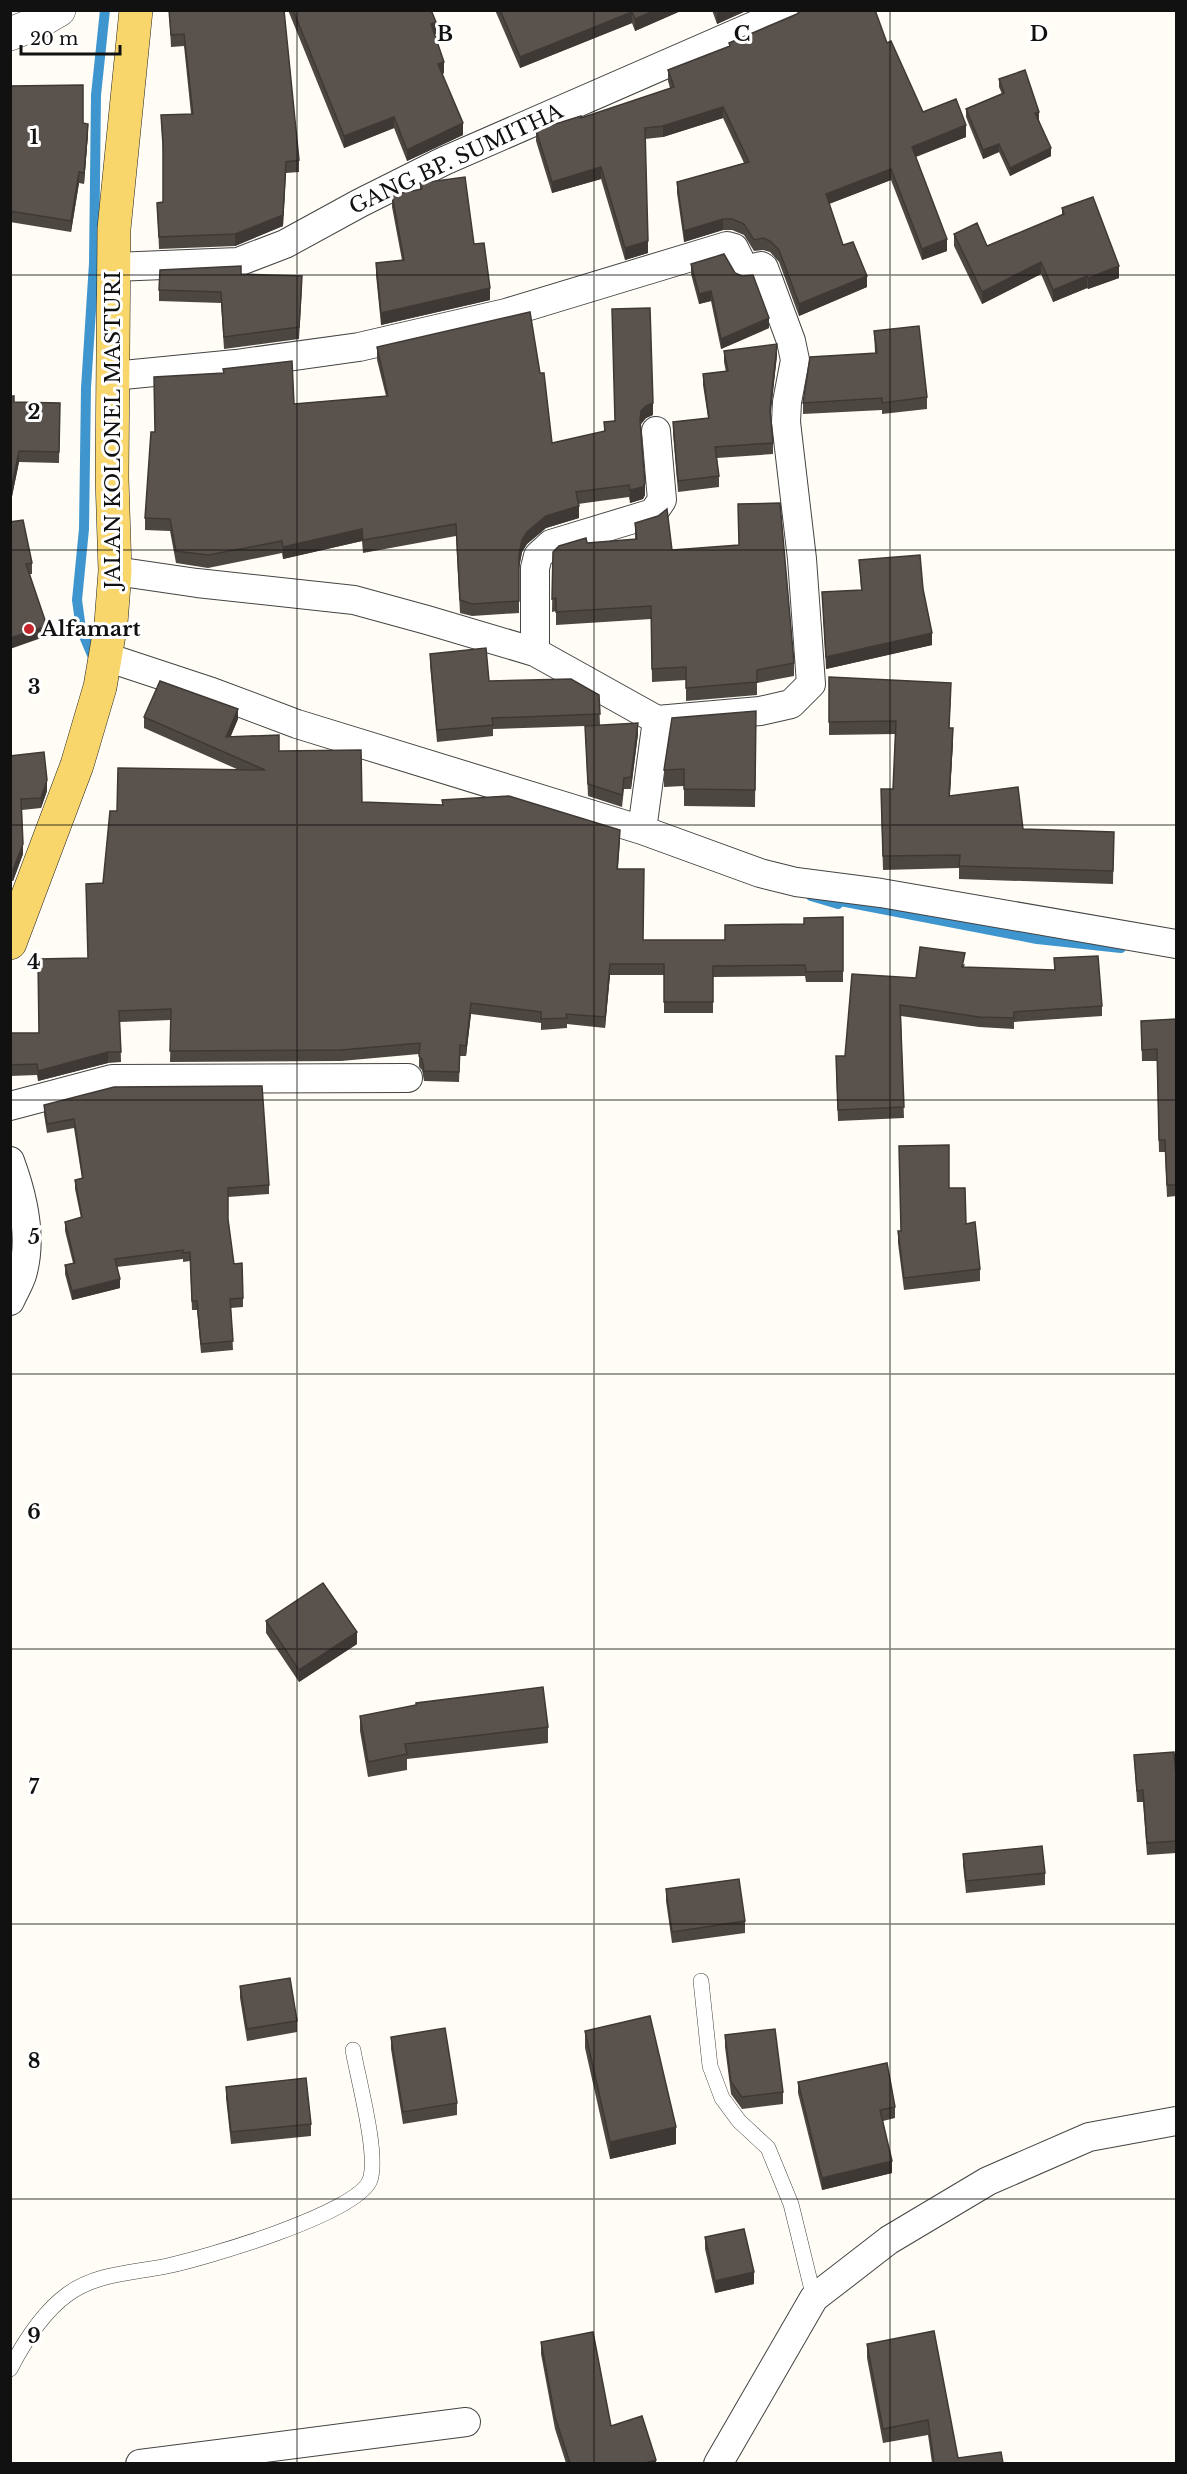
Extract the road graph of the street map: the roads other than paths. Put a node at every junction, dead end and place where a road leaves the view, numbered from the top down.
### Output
1 (59, 10) edge
2 (136, 10) edge
3 (790, 10) edge
4 (10, 34) edge
5 (114, 267) junction
6 (113, 375) junction
7 (656, 431) dead end
8 (115, 571) junction
9 (535, 652) junction
10 (106, 657) junction
11 (657, 720) junction
12 (642, 830) junction
13 (10, 943) edge
14 (1176, 944) edge
15 (408, 1078) dead end
16 (10, 1106) edge
17 (10, 1161) edge
18 (10, 1301) edge
19 (701, 1981) dead end
20 (353, 2050) dead end
21 (1176, 2121) edge
22 (814, 2298) junction
23 (10, 2369) edge
24 (466, 2422) dead end
25 (140, 2463) edge
26 (718, 2463) edge

1 - 4 street
2 - 5 main road, JALAN KOLONEL MASTURI
3 - 5 street, GANG BP. SUMITHA
5 - 6 main road, JALAN KOLONEL MASTURI
6 - 8 main road, JALAN KOLONEL MASTURI
6 - 11 street
7 - 9 street
8 - 9 street
8 - 10 main road, JALAN KOLONEL MASTURI
9 - 11 street
10 - 12 street
10 - 13 main road, JALAN KOLONEL MASTURI
11 - 12 street
12 - 14 street
15 - 16 street
17 - 18 street
19 - 22 lane
20 - 23 lane
21 - 22 street
22 - 26 street
24 - 25 street

